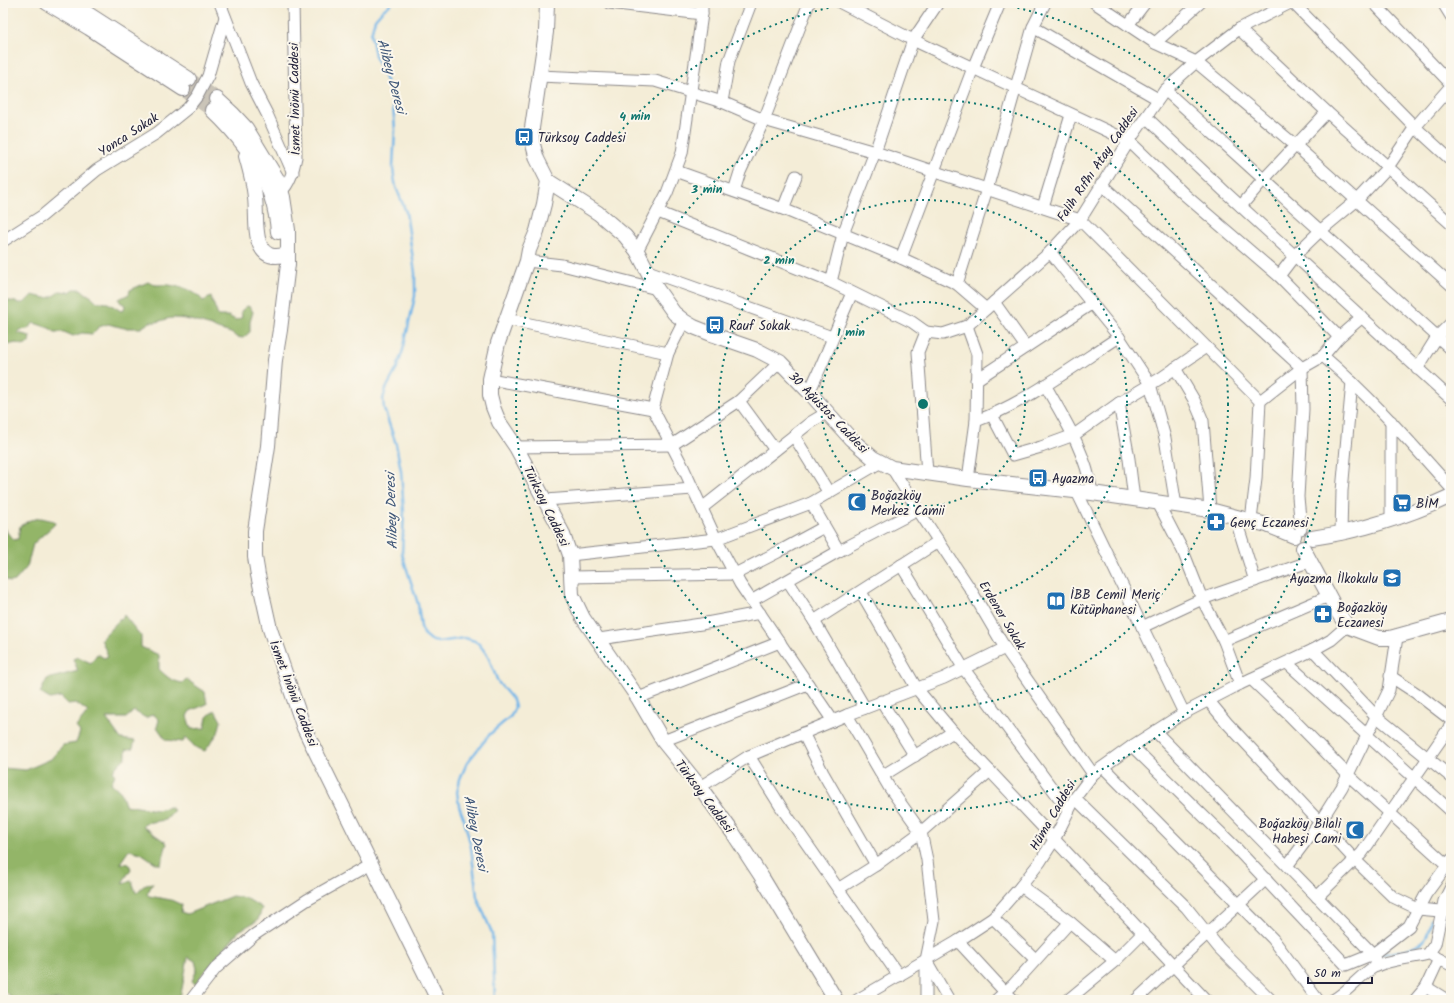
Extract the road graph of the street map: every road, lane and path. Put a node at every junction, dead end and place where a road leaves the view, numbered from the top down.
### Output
1 (47, 3) edge
2 (71, 3) edge
3 (220, 3) edge
4 (293, 3) edge
5 (547, 3) edge
6 (609, 3) edge
7 (751, 3) edge
8 (808, 3) edge
9 (841, 3) edge
10 (938, 3) edge
11 (1000, 3) edge
12 (1045, 3) edge
13 (1095, 3) edge
14 (1145, 3) edge
15 (1200, 3) edge
16 (1291, 3) edge
17 (1374, 3) edge
18 (1443, 3) edge
19 (702, 8) edge
20 (1451, 16) edge
21 (225, 17) junction
22 (1128, 25) junction
23 (1033, 27) junction
24 (1239, 29) junction
25 (913, 40) junction
26 (1155, 43) junction
27 (1196, 62) junction
28 (973, 68) junction
29 (539, 76) junction
30 (1451, 85) edge
31 (1015, 88) junction
32 (691, 92) junction
33 (1161, 94) junction
34 (722, 102) junction
35 (1327, 112) junction
36 (1071, 115) junction
37 (1146, 117) junction
38 (764, 120) junction
39 (1415, 127) junction
40 (240, 140) junction
41 (1129, 141) junction
42 (1295, 145) junction
43 (875, 152) junction
44 (1451, 160) edge
45 (1388, 167) junction
46 (676, 171) junction
47 (933, 171) junction
48 (293, 173) junction
49 (796, 176) dead end
50 (1264, 179) junction
51 (548, 181) junction
52 (1101, 184) junction
53 (987, 189) junction
54 (734, 191) junction
55 (277, 196) junction
56 (1356, 201) junction
57 (1240, 206) junction
58 (1043, 207) junction
59 (783, 209) junction
60 (658, 212) junction
61 (1080, 220) junction
62 (1451, 224) edge
63 (1320, 231) junction
64 (843, 234) junction
65 (3, 241) edge
66 (637, 251) junction
67 (1050, 252) junction
68 (1294, 254) junction
69 (284, 256) junction
70 (901, 258) junction
71 (527, 261) junction
72 (648, 271) junction
73 (1279, 276) junction
74 (831, 282) junction
75 (957, 284) junction
76 (1451, 285) edge
77 (657, 289) junction
78 (852, 293) junction
79 (1091, 304) junction
80 (990, 306) junction
81 (1362, 317) junction
82 (506, 319) junction
83 (684, 321) junction
84 (1451, 323) edge
85 (967, 326) junction
86 (926, 332) junction
87 (1437, 336) junction
88 (832, 337) junction
89 (1119, 337) junction
90 (1339, 337) junction
91 (1026, 347) junction
92 (1206, 347) junction
93 (1451, 349) edge
94 (668, 353) junction
95 (1323, 356) junction
96 (780, 362) junction
97 (1175, 368) junction
98 (1302, 368) junction
99 (1417, 369) junction
100 (490, 379) junction
101 (976, 380) junction
102 (1352, 382) junction
103 (1150, 384) junction
104 (1044, 385) junction
105 (809, 392) junction
106 (1451, 399) edge
107 (739, 401) junction
108 (1260, 401) junction
109 (1119, 403) junction
110 (653, 409) junction
111 (828, 412) junction
112 (992, 415) junction
113 (976, 421) junction
114 (1391, 421) junction
115 (1074, 435) junction
116 (794, 436) junction
117 (672, 445) junction
118 (516, 447) junction
119 (775, 450) junction
120 (887, 465) junction
121 (927, 473) junction
122 (968, 479) junction
123 (1451, 488) edge
124 (693, 489) junction
125 (1077, 492) junction
126 (829, 493) junction
127 (1092, 493) junction
128 (1451, 496) edge
129 (1134, 499) junction
130 (546, 500) junction
131 (811, 503) junction
132 (1158, 503) junction
133 (1176, 506) junction
134 (702, 508) junction
135 (918, 510) junction
136 (1210, 510) junction
137 (1236, 517) junction
138 (1251, 520) junction
139 (1391, 520) junction
140 (824, 526) junction
141 (1341, 534) junction
142 (1302, 538) junction
143 (716, 539) junction
144 (939, 541) junction
145 (839, 551) junction
146 (570, 554) junction
147 (1311, 561) junction
148 (901, 565) junction
149 (735, 574) junction
150 (572, 577) junction
151 (788, 581) junction
152 (1255, 581) junction
153 (861, 592) junction
154 (1329, 596) junction
155 (1202, 599) junction
156 (751, 601) junction
157 (760, 613) junction
158 (814, 621) junction
159 (1451, 621) edge
160 (1347, 626) junction
161 (1142, 627) junction
162 (1397, 637) junction
163 (599, 639) junction
164 (1224, 641) junction
165 (780, 642) junction
166 (1005, 648) junction
167 (1313, 650) junction
168 (1287, 663) junction
169 (964, 669) junction
170 (1390, 676) junction
171 (1245, 682) junction
172 (808, 684) junction
173 (917, 689) junction
174 (638, 698) junction
175 (1208, 700) junction
176 (881, 701) junction
177 (865, 708) junction
178 (1184, 714) junction
179 (847, 715) junction
180 (1376, 716) junction
181 (1451, 720) edge
182 (833, 721) junction
183 (1451, 725) edge
184 (1154, 731) junction
185 (953, 732) junction
186 (804, 733) junction
187 (1367, 735) junction
188 (663, 741) junction
189 (1132, 746) junction
190 (749, 756) junction
191 (915, 756) junction
192 (1428, 757) junction
193 (1103, 767) junction
194 (990, 771) junction
195 (1093, 774) junction
196 (1348, 774) junction
197 (882, 776) junction
198 (1415, 777) junction
199 (1451, 777) edge
200 (700, 787) junction
201 (1076, 798) junction
202 (1068, 810) junction
203 (1451, 811) edge
204 (1390, 812) junction
205 (1320, 822) junction
206 (921, 832) junction
207 (1054, 840) junction
208 (1355, 860) junction
209 (371, 864) junction
210 (1450, 864) edge
211 (876, 865) junction
212 (1287, 866) junction
213 (1266, 879) junction
214 (1021, 886) junction
215 (1451, 887) edge
216 (838, 889) junction
217 (1317, 897) junction
218 (1238, 904) junction
219 (1418, 909) junction
220 (1446, 912) edge
221 (993, 918) junction
222 (1070, 922) junction
223 (1143, 933) junction
224 (1207, 933) junction
225 (958, 941) junction
226 (1373, 954) junction
227 (1428, 954) junction
228 (1036, 959) junction
229 (1439, 959) junction
230 (926, 960) junction
231 (1115, 961) junction
232 (1451, 965) edge
233 (1174, 966) junction
234 (1377, 966) junction
235 (899, 976) junction
236 (1426, 988) junction
237 (1005, 992) junction
238 (191, 1000) edge
239 (438, 1000) edge
240 (836, 1000) edge
241 (857, 1000) edge
242 (926, 1000) edge
243 (949, 1000) edge
244 (996, 1000) edge
245 (1014, 1000) edge
246 (1068, 1000) edge
247 (1136, 1000) edge
248 (1206, 1000) edge
249 (1271, 1000) edge
250 (1318, 1000) edge
251 (1333, 1000) edge
252 (1415, 1000) edge
253 (1447, 1000) edge

1 - 2 main road
3 - 21 street
4 - 48 street, İsmet İnönü Caddesi
5 - 29 main road
6 - 19 street
7 - 34 street
8 - 38 street
9 - 25 street
10 - 25 street
11 - 28 street
12 - 23 street
13 - 22 street
14 - 22 street
15 - 26 street
16 - 24 street, Falih Rıfhı Atay Caddesi
16 - 39 street
17 - 30 street
18 - 20 street
19 - 32 street
21 - 48 street
21 - 65 street, Yonca Sokak
22 - 26 street
23 - 31 street
23 - 33 street
24 - 27 street, Falih Rıfhı Atay Caddesi
24 - 35 street
25 - 28 street
25 - 43 street
26 - 27 street
27 - 33 street, Falih Rıfhı Atay Caddesi
27 - 42 street
28 - 31 street
28 - 47 street
29 - 32 street
29 - 51 main road
30 - 39 street
31 - 36 street
31 - 53 street
32 - 34 street
32 - 46 street
33 - 37 street, Falih Rıfhı Atay Caddesi
33 - 50 street
34 - 38 street
35 - 42 street
35 - 45 street
36 - 41 street
36 - 58 street
37 - 41 street, Falih Rıfhı Atay Caddesi
37 - 57 street
38 - 43 street
38 - 54 street
39 - 44 street
39 - 45 street
40 - 55 main road
40 - 55 main road
40 - 69 main road
41 - 52 street, Falih Rıfhı Atay Caddesi
41 - 73 street
42 - 50 street
42 - 56 street
43 - 47 street
43 - 64 street
45 - 56 street
45 - 62 street
46 - 54 street
46 - 60 street
47 - 53 street
47 - 70 street
48 - 55 street, İsmet İnönü Caddesi
49 - 59 street
50 - 57 street
50 - 63 street
51 - 66 main road, 30 Ağustos Caddesi
51 - 71 main road, Türksoy Caddesi
52 - 61 street, Falih Rıfhı Atay Caddesi
52 - 98 street
53 - 58 street
53 - 75 street
54 - 59 street
55 - 69 main road, İsmet İnönü Caddesi
56 - 63 street
56 - 76 street
57 - 68 street
58 - 61 street
59 - 64 street
60 - 66 street
60 - 74 street
61 - 67 street, Falih Rıfhı Atay Caddesi
61 - 92 street
63 - 68 street
63 - 87 street
64 - 70 street
64 - 74 street
66 - 72 main road, 30 Ağustos Caddesi
67 - 79 street
67 - 80 street, Falih Rıfhı Atay Caddesi
68 - 73 street
68 - 81 street
69 - 209 main road, İsmet İnönü Caddesi
70 - 75 street
71 - 77 street
71 - 82 main road, Türksoy Caddesi
72 - 77 main road, 30 Ağustos Caddesi
72 - 88 street
73 - 90 street
74 - 78 street
75 - 80 street
77 - 83 main road, 30 Ağustos Caddesi
78 - 86 street
78 - 88 street
79 - 89 street
79 - 91 street
80 - 85 street, Falih Rıfhı Atay Caddesi
80 - 91 street
81 - 90 street
81 - 99 street
82 - 94 street
82 - 100 main road, Türksoy Caddesi
83 - 94 street
83 - 96 main road, 30 Ağustos Caddesi
84 - 87 street
85 - 86 street, Falih Rıfhı Atay Caddesi
85 - 101 street
86 - 121 street
87 - 93 street
87 - 99 street
88 - 105 street
89 - 103 street
89 - 104 street
90 - 95 street
91 - 101 street
92 - 97 street
92 - 108 street
94 - 110 street
95 - 98 street
95 - 102 street
96 - 105 main road, 30 Ağustos Caddesi
96 - 107 street
97 - 103 street
97 - 136 street
98 - 108 street
98 - 142 street
99 - 106 street
100 - 110 street
100 - 118 main road, Türksoy Caddesi
101 - 113 street
102 - 114 street
102 - 141 street
103 - 109 street
103 - 133 street
104 - 112 street
104 - 115 street
105 - 111 main road, 30 Ağustos Caddesi
107 - 117 street
107 - 119 street
108 - 138 street
109 - 115 street
109 - 129 street
110 - 117 street
111 - 116 street
111 - 120 main road, 30 Ağustos Caddesi
112 - 113 street
112 - 115 street
113 - 122 street
114 - 123 street
114 - 139 street
115 - 127 street
116 - 119 street
116 - 126 street
117 - 118 street
117 - 124 street
118 - 130 main road, Türksoy Caddesi
119 - 134 street
120 - 121 main road, 30 Ağustos Caddesi
120 - 126 street
120 - 135 street, Erdener Sokak
121 - 122 main road, 30 Ağustos Caddesi
122 - 125 main road, 30 Ağustos Caddesi
124 - 130 street
124 - 134 street
125 - 127 main road, 30 Ağustos Caddesi
125 - 161 street
126 - 131 street
127 - 129 main road, 30 Ağustos Caddesi
128 - 139 main road
129 - 132 main road, 30 Ağustos Caddesi
130 - 146 main road, Türksoy Caddesi
131 - 140 street
131 - 143 street
132 - 133 main road, 30 Ağustos Caddesi
132 - 155 street
133 - 136 main road, 30 Ağustos Caddesi
134 - 143 street
135 - 144 street, Erdener Sokak
135 - 145 street
136 - 137 main road, 30 Ağustos Caddesi
137 - 138 main road, 30 Ağustos Caddesi
137 - 152 street
138 - 142 main road, 30 Ağustos Caddesi
139 - 141 main road
140 - 145 street
140 - 149 street
141 - 142 main road
142 - 147 main road
143 - 146 street
143 - 149 street
144 - 148 street
144 - 166 street, Erdener Sokak
145 - 151 street
146 - 150 main road, Türksoy Caddesi
147 - 152 street
147 - 154 main road
148 - 153 street
148 - 169 street
149 - 150 street
149 - 156 street
150 - 163 main road, Türksoy Caddesi
151 - 156 street
151 - 158 street
152 - 155 street
153 - 158 street
153 - 173 street
154 - 160 main road
154 - 164 street
155 - 161 street
155 - 164 street
156 - 157 street
157 - 163 street
157 - 165 street
158 - 177 street
159 - 162 main road
160 - 162 main road
160 - 167 street, Hüma Caddesi
161 - 178 street
162 - 170 street
163 - 174 main road, Türksoy Caddesi
164 - 171 street
165 - 172 street
165 - 174 street
166 - 169 street
166 - 195 street, Erdener Sokak
167 - 168 street, Hüma Caddesi
167 - 180 street
168 - 171 street, Hüma Caddesi
168 - 187 street
169 - 173 street
169 - 202 street
170 - 180 street
170 - 181 street
171 - 175 street, Hüma Caddesi
171 - 196 street
172 - 182 street
172 - 188 street
173 - 176 street
173 - 185 street
174 - 188 main road, Türksoy Caddesi
175 - 178 street, Hüma Caddesi
175 - 205 street
176 - 177 street
176 - 191 street
177 - 179 street
178 - 184 street, Hüma Caddesi
179 - 182 street
179 - 197 street
180 - 187 street
180 - 192 street
182 - 186 street
183 - 192 street
184 - 189 street, Hüma Caddesi
184 - 212 street
185 - 191 street
185 - 194 street
186 - 190 street
186 - 211 street
187 - 196 street
187 - 198 street
188 - 200 main road, Türksoy Caddesi
189 - 193 street, Hüma Caddesi
189 - 213 street
190 - 200 street
190 - 216 street
191 - 197 street
192 - 198 street
192 - 199 street
193 - 195 street, Hüma Caddesi
193 - 218 street
194 - 206 street
194 - 207 street
195 - 201 street, Hüma Caddesi
196 - 204 street
196 - 205 street
197 - 206 street
198 - 203 street
198 - 204 street
200 - 240 main road, Türksoy Caddesi
201 - 202 street, Hüma Caddesi
201 - 224 street
202 - 207 street, Hüma Caddesi
204 - 208 street
204 - 210 street
205 - 208 street
205 - 212 street
206 - 211 street
206 - 230 street
207 - 214 street, Hüma Caddesi
207 - 223 street
208 - 217 street
208 - 219 street
209 - 238 street
209 - 239 main road, İsmet İnönü Caddesi
210 - 219 street
211 - 216 street
212 - 217 street
213 - 218 street
213 - 226 street
214 - 221 street, Hüma Caddesi
214 - 222 street
215 - 220 street
216 - 235 street
217 - 226 street
218 - 224 street
218 - 250 street
219 - 220 street
219 - 226 street
220 - 227 street
221 - 225 street, Hüma Caddesi
221 - 228 street
222 - 228 street
222 - 231 street
223 - 231 street
223 - 233 street
224 - 233 street
224 - 249 street
225 - 230 street, Hüma Caddesi
225 - 237 street
226 - 234 street
227 - 229 street
227 - 234 street
228 - 237 street
229 - 232 street
229 - 236 street
230 - 235 street, Hüma Caddesi
230 - 242 street
230 - 243 street
231 - 246 street
233 - 247 street
233 - 248 street
234 - 251 street
235 - 241 street, Hüma Caddesi
236 - 252 street
236 - 253 street
237 - 244 street
237 - 245 street

